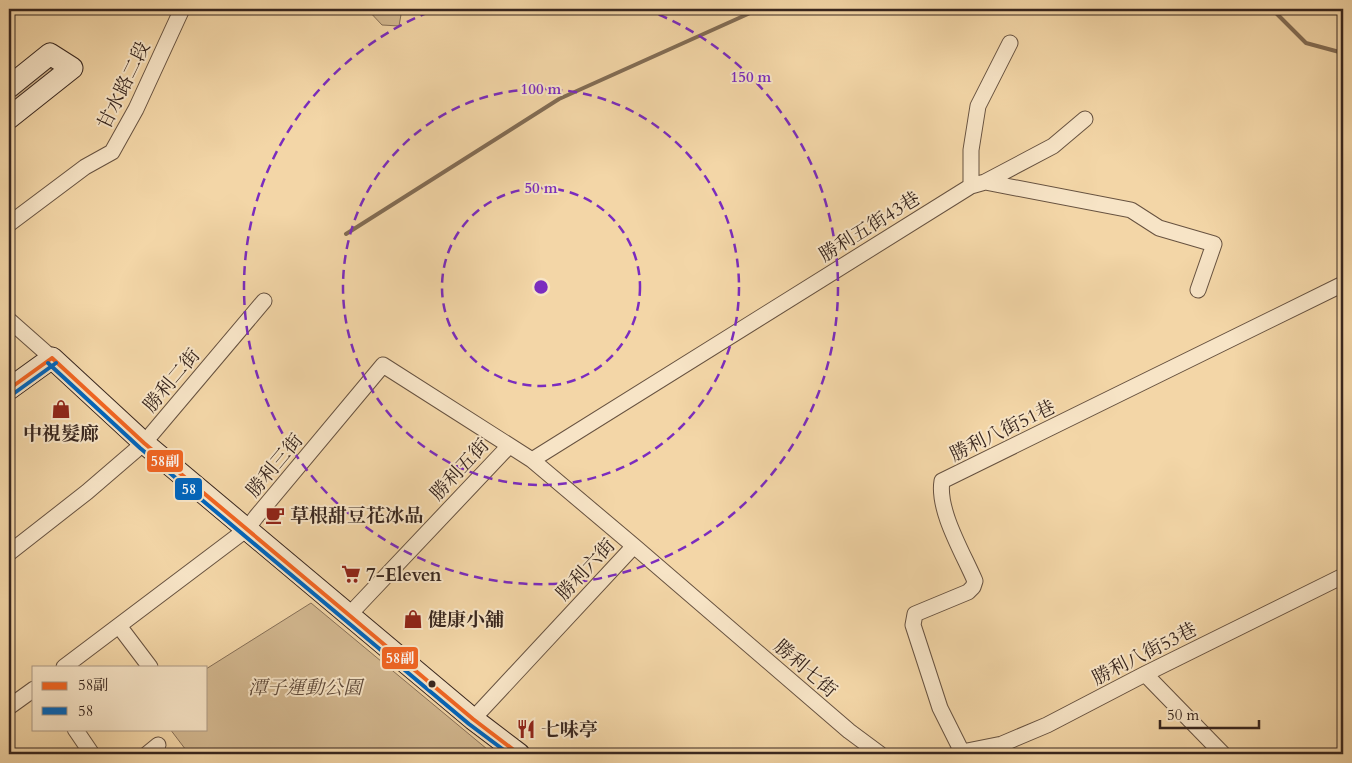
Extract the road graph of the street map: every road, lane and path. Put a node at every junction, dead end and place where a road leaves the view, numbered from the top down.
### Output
1 (182, 9) edge
2 (1010, 43) dead end
3 (9, 87) edge
4 (9, 118) edge
5 (1085, 119) dead end
6 (978, 184) junction
7 (9, 224) edge
8 (1343, 284) edge
9 (1198, 290) dead end
10 (264, 300) dead end
11 (9, 320) edge
12 (52, 358) junction
13 (9, 389) edge
14 (144, 443) junction
15 (509, 446) junction
16 (532, 460) junction
17 (247, 529) junction
18 (634, 546) junction
19 (9, 554) edge
20 (1343, 576) edge
21 (349, 615) junction
22 (119, 626) junction
23 (736, 634) joint
24 (65, 666) edge
25 (149, 666) edge
26 (1145, 674) junction
27 (32, 690) edge
28 (9, 707) edge
29 (473, 719) junction
30 (76, 730) edge
31 (961, 753) edge
32 (92, 754) edge
33 (519, 754) edge
34 (880, 754) edge
35 (1223, 754) edge

1 - 7 street, 甘水路二段
2 - 6 street
3 - 4 street
5 - 6 street, 勝利五街43巷
6 - 9 street
6 - 16 street, 勝利五街43巷
8 - 31 street, 勝利八街51巷
10 - 14 street, 勝利二街
11 - 12 street
12 - 13 street
12 - 14 street
14 - 17 street
14 - 19 street, 勝利二街
15 - 16 street, 勝利五街
15 - 17 street, 勝利三街
15 - 21 street, 勝利五街
16 - 18 street, 勝利五街
17 - 21 street
17 - 22 street, 勝利三街
18 - 23 street, 勝利六街
18 - 29 street, 勝利六街
20 - 26 street, 勝利八街53巷
21 - 29 street
22 - 24 street, 勝利三街
22 - 25 street
23 - 34 street, 勝利七街
26 - 31 street, 勝利八街53巷
26 - 35 street
27 - 28 street
29 - 33 street
30 - 32 street

